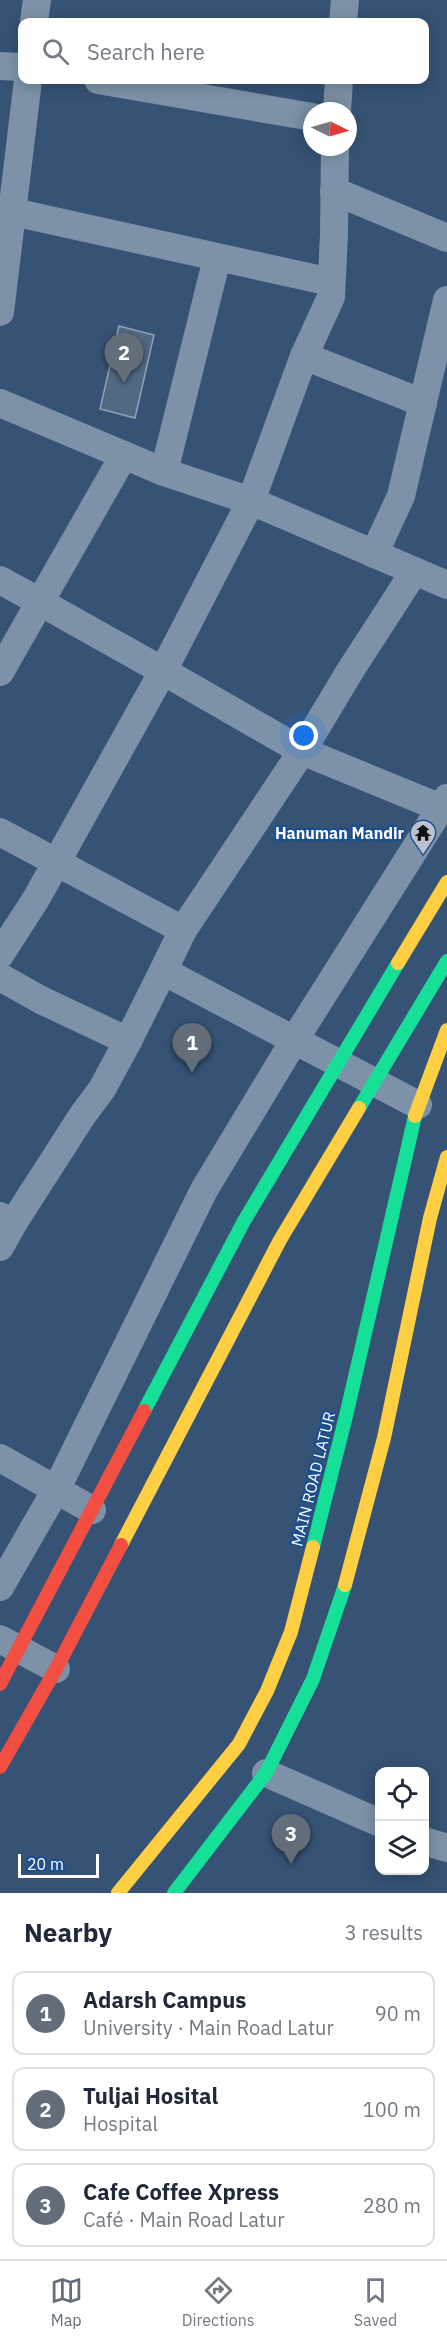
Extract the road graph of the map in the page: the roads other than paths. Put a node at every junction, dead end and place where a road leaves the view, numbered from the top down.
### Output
1 (37, 0) edge
2 (345, 0) edge
3 (35, 18) edge
4 (343, 18) edge
5 (0, 66) edge
6 (18, 67) edge
7 (28, 84) edge
8 (121, 84) edge
9 (339, 84) edge
10 (338, 102) edge
11 (303, 115) edge
12 (335, 156) edge
13 (334, 191) junction
14 (12, 212) junction
15 (447, 237) edge
16 (217, 258) junction
17 (332, 282) junction
18 (447, 300) edge
19 (0, 312) edge
20 (304, 356) junction
21 (0, 403) edge
22 (423, 403) junction
23 (124, 455) junction
24 (164, 472) junction
25 (251, 501) junction
26 (374, 554) junction
27 (414, 572) junction
28 (0, 580) edge
29 (447, 585) edge
30 (40, 603) junction
31 (163, 670) junction
32 (0, 672) edge
33 (302, 751) junction
34 (444, 803) edge
35 (0, 832) edge
36 (56, 862) junction
37 (447, 882) edge
38 (183, 930) junction
39 (0, 955) edge
40 (447, 962) edge
41 (163, 971) junction
42 (0, 976) edge
43 (447, 1030) edge
44 (295, 1040) junction
45 (128, 1041) junction
46 (339, 1062) junction
47 (374, 1083) junction
48 (418, 1105) junction
49 (447, 1157) edge
50 (7, 1219) edge
51 (0, 1247) edge
52 (0, 1458) edge
53 (57, 1488) junction
54 (92, 1510) junction
55 (0, 1587) edge
56 (10, 1644) edge
57 (56, 1669) junction
58 (0, 1684) edge
59 (0, 1767) edge
60 (266, 1773) junction
61 (375, 1821) edge
62 (429, 1843) edge
63 (447, 1848) edge
64 (118, 1893) edge
65 (174, 1893) edge

1 - 3 street
2 - 4 street
5 - 6 street
7 - 14 street
8 - 11 street
9 - 10 street
12 - 13 street
13 - 15 street
13 - 17 street
14 - 16 street
14 - 19 street
16 - 17 street
16 - 24 street
17 - 20 street
18 - 22 street
20 - 22 street
20 - 25 street
21 - 23 street
22 - 26 street
23 - 24 street
23 - 30 street
24 - 25 street
25 - 26 street
25 - 31 street
26 - 27 street
27 - 29 street
27 - 33 street
28 - 30 street
30 - 31 street
30 - 32 street
31 - 33 street
31 - 36 street
33 - 34 street
33 - 38 street
34 - 44 street
35 - 36 street
36 - 38 street
36 - 39 street
37 - 46 street
38 - 41 street
40 - 47 street
41 - 44 street
41 - 45 street
42 - 45 street
43 - 48 street, MAIN ROAD LATUR
44 - 46 street
44 - 53 street
45 - 50 street
46 - 47 street
46 - 54 street
47 - 48 street
47 - 57 street
48 - 64 street, MAIN ROAD LATUR
49 - 60 street
50 - 51 street
52 - 53 street
53 - 54 street
53 - 55 street
54 - 56 street
56 - 57 street
56 - 58 street
57 - 59 street
60 - 61 street
60 - 65 street
62 - 63 street

